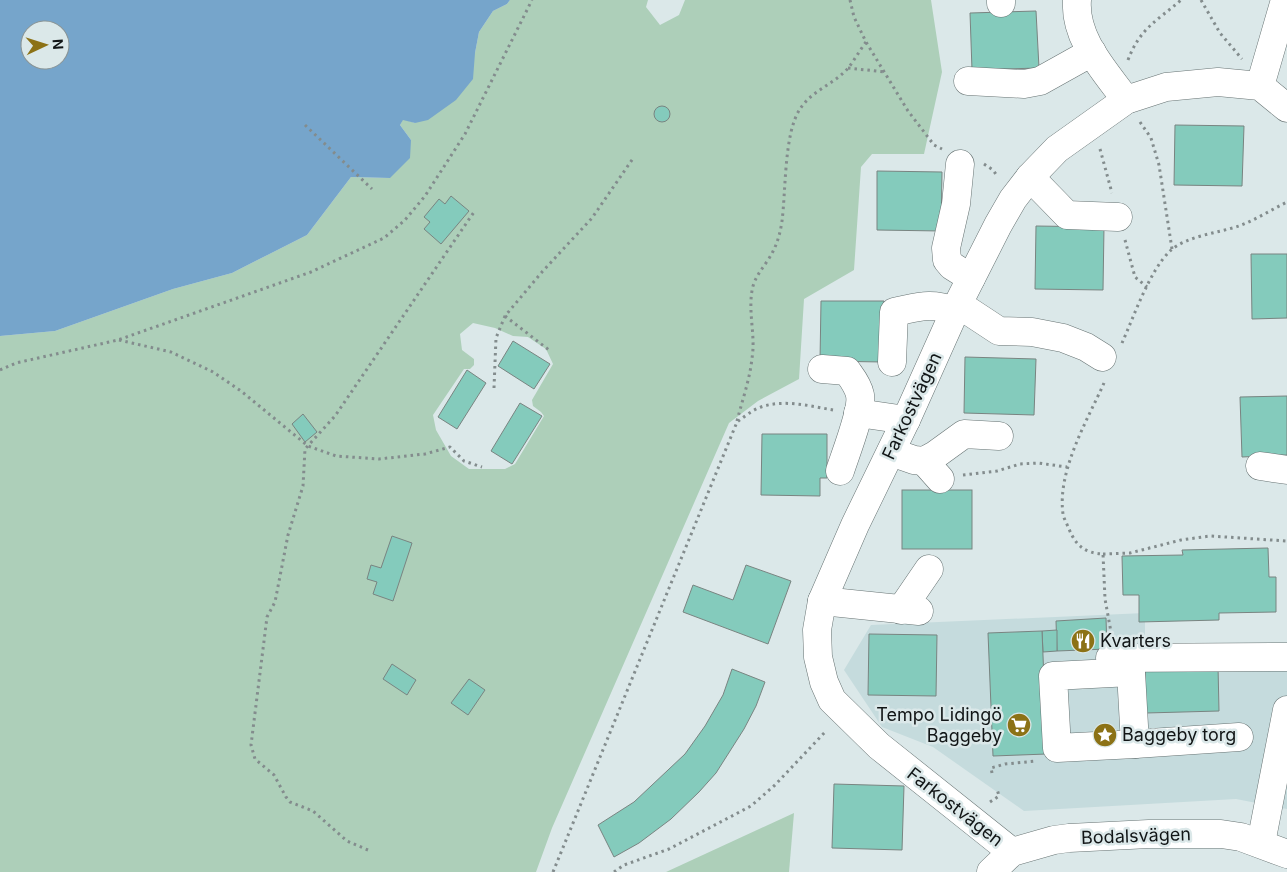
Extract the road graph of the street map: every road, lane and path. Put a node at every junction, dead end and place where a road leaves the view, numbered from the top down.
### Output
1 (532, 0) edge
2 (850, 0) edge
3 (1077, 0) edge
4 (1181, 0) edge
5 (1201, 0) edge
6 (1285, 0) edge
7 (866, 42) junction
8 (1092, 52) junction
9 (848, 68) junction
10 (885, 72) junction
11 (1109, 76) junction
12 (968, 81) dead end
13 (1261, 83) junction
14 (1126, 100) junction
15 (1287, 108) edge
16 (305, 125) dead end
17 (634, 157) dead end
18 (962, 159) junction
19 (1030, 177) junction
20 (372, 189) dead end
21 (1013, 199) junction
22 (1287, 202) edge
23 (474, 212) dead end
24 (1118, 217) dead end
25 (1172, 249) junction
26 (971, 278) junction
27 (956, 308) junction
28 (505, 316) junction
29 (118, 340) junction
30 (549, 350) dead end
31 (892, 362) dead end
32 (1109, 362) junction
33 (822, 369) dead end
34 (0, 370) edge
35 (494, 388) dead end
36 (858, 413) junction
37 (906, 420) junction
38 (737, 422) junction
39 (999, 436) dead end
40 (308, 446) junction
41 (891, 452) junction
42 (1260, 466) dead end
43 (482, 467) dead end
44 (1067, 467) junction
45 (932, 470) junction
46 (1287, 470) edge
47 (840, 471) dead end
48 (1287, 541) edge
49 (1103, 554) junction
50 (929, 569) dead end
51 (822, 601) junction
52 (1287, 657) edge
53 (1110, 658) joint
54 (1286, 722) edge
55 (824, 732) dead end
56 (1239, 737) dead end
57 (1135, 744) junction
58 (1057, 748) junction
59 (1281, 771) edge
60 (992, 773) dead end
61 (996, 789) dead end
62 (990, 802) dead end
63 (1262, 843) junction
64 (368, 850) dead end
65 (1012, 852) junction
66 (1287, 854) edge
67 (553, 872) edge
68 (614, 872) edge
69 (991, 872) edge

1 - 29 path
2 - 7 path
3 - 8 street
4 - 11 path
5 - 13 path
6 - 13 street
7 - 9 path
7 - 10 path
8 - 11 street
8 - 12 street
9 - 10 path
9 - 38 path
10 - 18 path
11 - 14 street
13 - 14 street, Farkostvägen
13 - 15 street
14 - 19 street, Farkostvägen
14 - 25 path
16 - 20 path
17 - 28 path
18 - 21 path
18 - 26 street
19 - 21 street, Farkostvägen
19 - 24 street
21 - 26 street, Farkostvägen
22 - 25 path
23 - 40 path
25 - 32 path
26 - 27 street, Farkostvägen
27 - 31 street
27 - 32 street
27 - 37 street, Farkostvägen
28 - 30 path
28 - 35 path
29 - 34 path
29 - 40 path
32 - 44 path
33 - 36 street
36 - 37 street
36 - 38 path
36 - 47 street
37 - 41 street, Farkostvägen
38 - 67 path
39 - 45 street
40 - 43 path
40 - 64 path
41 - 45 street
41 - 51 street, Farkostvägen
42 - 46 street
44 - 45 path
44 - 49 path
48 - 49 path
49 - 53 path
50 - 51 street
51 - 65 street, Farkostvägen
52 - 53 street
54 - 59 street
55 - 68 path
56 - 57 street
57 - 58 street
57 - 58 street
58 - 60 path
59 - 63 street
61 - 62 path
63 - 65 street, Bodalsvägen
63 - 66 street, Bodalsvägen
65 - 69 street, Bodalsvägen

